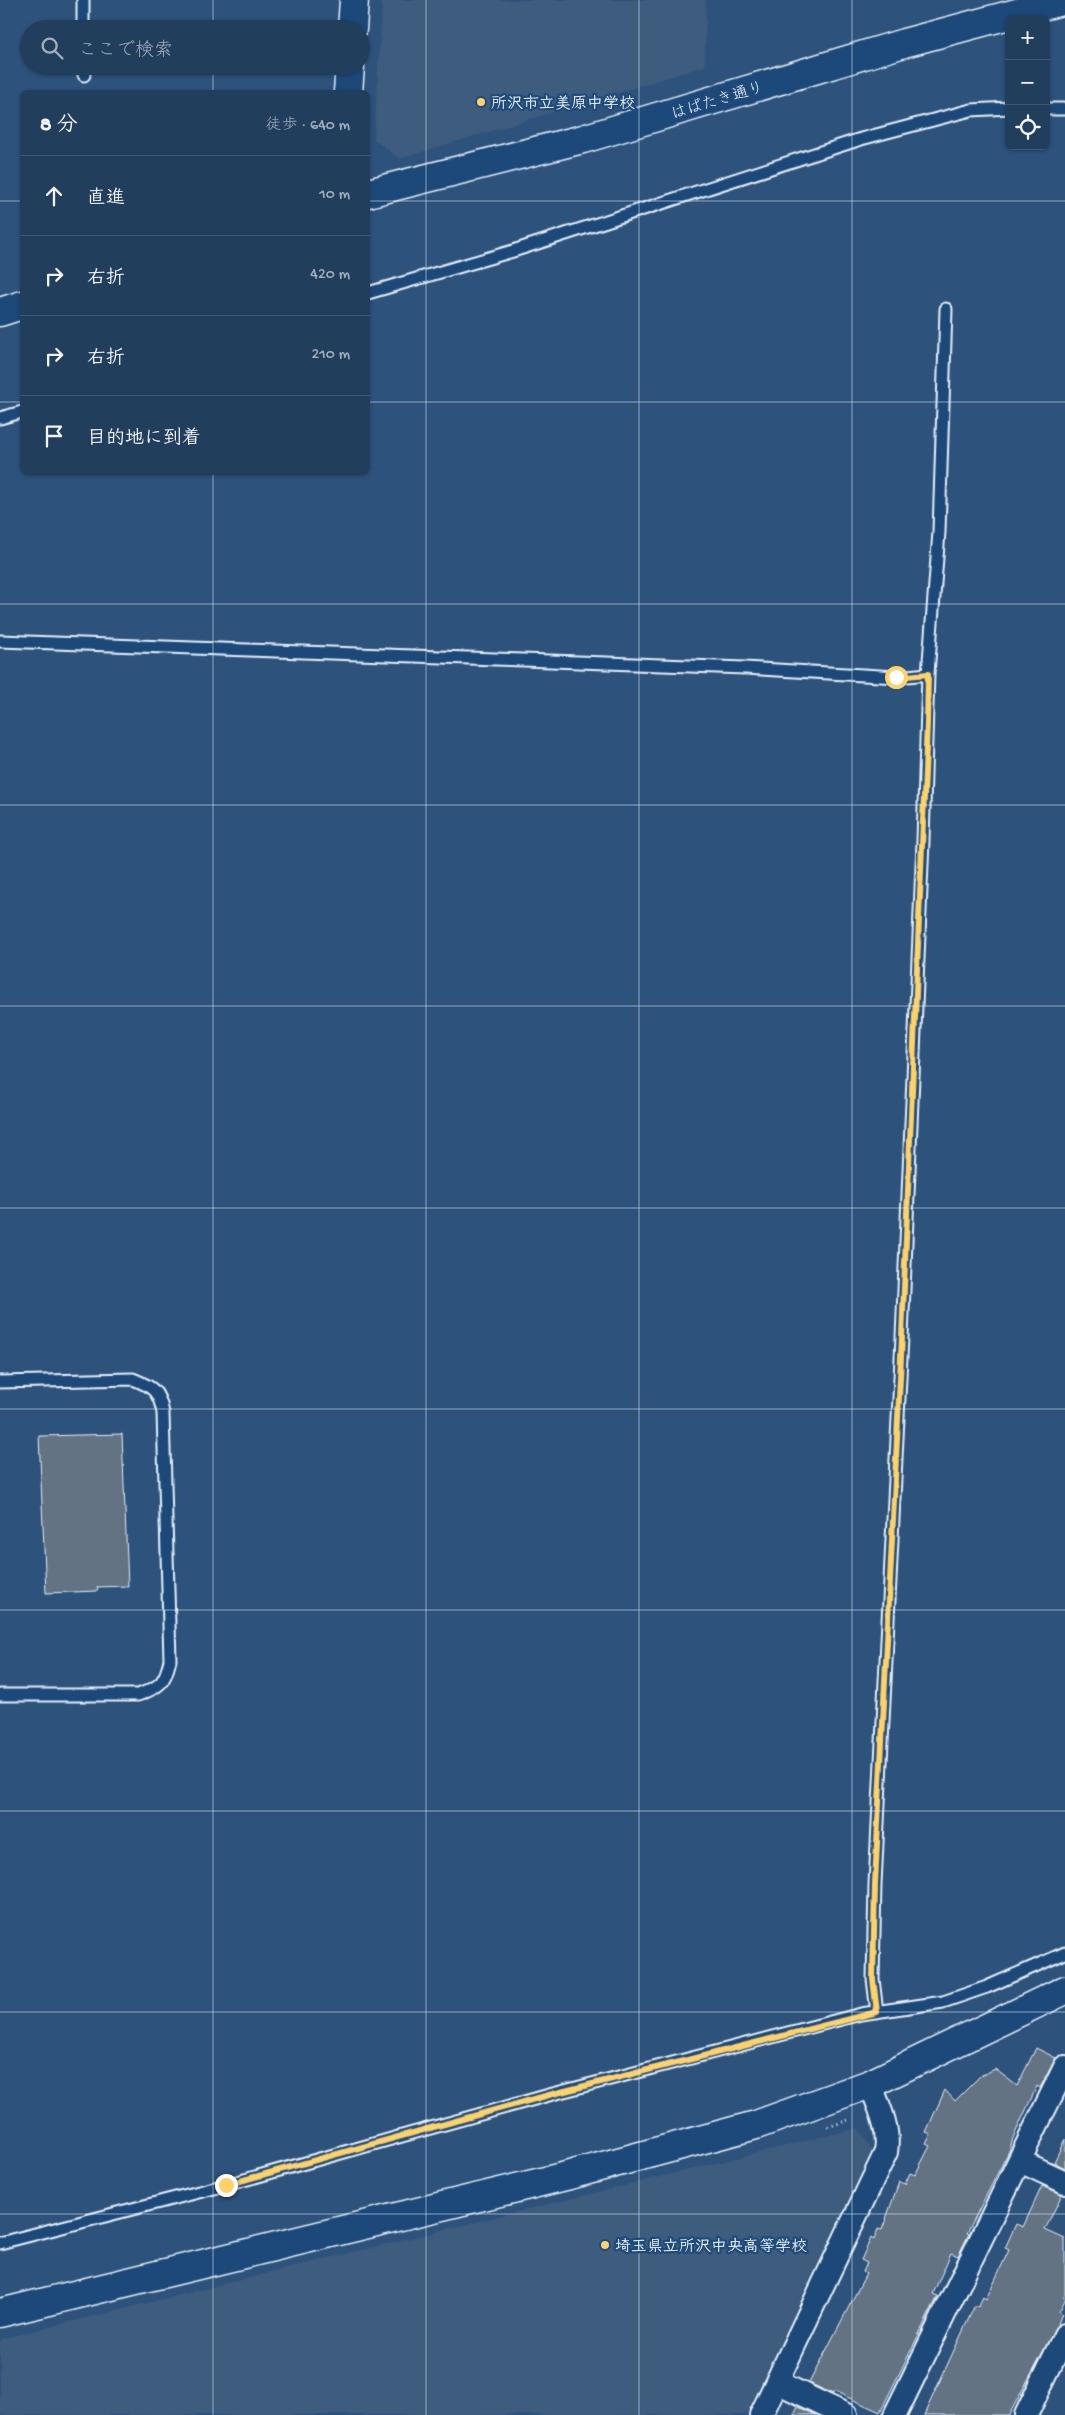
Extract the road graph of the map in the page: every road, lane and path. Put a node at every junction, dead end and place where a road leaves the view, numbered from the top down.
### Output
1 (82, 0) edge
2 (354, 0) edge
3 (1065, 0) edge
4 (83, 20) edge
5 (353, 20) edge
6 (349, 75) edge
7 (348, 90) edge
8 (1005, 108) edge
9 (1050, 109) edge
10 (1065, 109) edge
11 (370, 192) edge
12 (370, 292) edge
13 (20, 306) edge
14 (946, 309) dead end
15 (0, 312) edge
16 (20, 413) edge
17 (0, 418) edge
18 (0, 641) edge
19 (928, 674) junction
20 (0, 1382) edge
21 (0, 1696) edge
22 (1065, 1953) edge
23 (1065, 1990) edge
24 (877, 2012) junction
25 (1065, 2067) edge
26 (870, 2084) junction
27 (1020, 2161) junction
28 (1065, 2182) edge
29 (0, 2243) edge
30 (0, 2313) edge
31 (1065, 2335) edge
32 (777, 2382) junction
33 (761, 2415) edge
34 (846, 2415) edge
35 (895, 2415) edge
36 (1026, 2415) edge

1 - 4 lane
2 - 5 street
3 - 11 street, はばたき通り
6 - 7 street
8 - 12 lane
9 - 10 lane
13 - 15 street
14 - 19 lane
16 - 17 lane
18 - 19 lane
19 - 24 lane
20 - 21 lane
22 - 24 lane
23 - 26 street
24 - 29 lane
25 - 27 street
26 - 30 street
26 - 32 street
27 - 28 street
27 - 35 street
31 - 36 street
32 - 33 street
32 - 34 street

